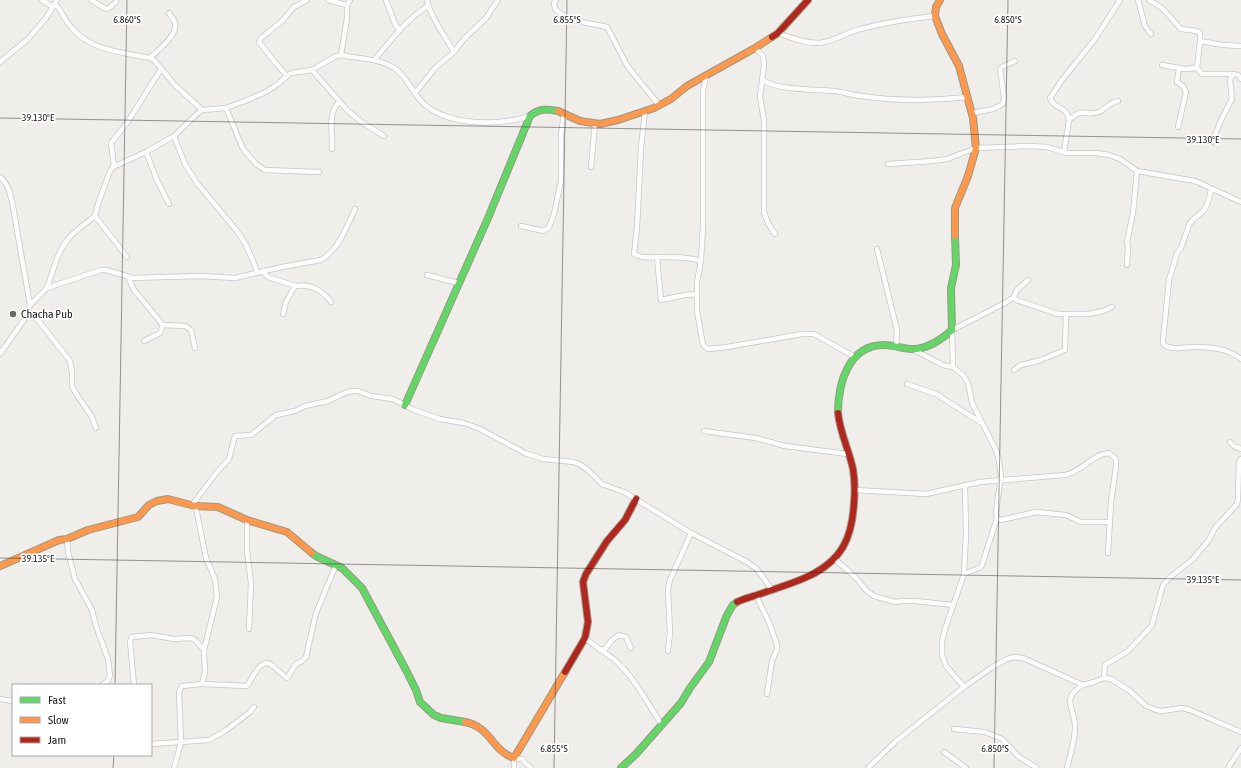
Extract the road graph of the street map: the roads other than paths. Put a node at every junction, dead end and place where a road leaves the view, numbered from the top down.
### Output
1 (42, 0) edge
2 (91, 0) edge
3 (307, 0) edge
4 (328, 0) edge
5 (350, 0) edge
6 (386, 0) edge
7 (427, 0) edge
8 (498, 0) edge
9 (556, 0) edge
10 (808, 0) edge
11 (940, 0) edge
12 (1120, 0) edge
13 (1138, 0) edge
14 (1149, 0) edge
15 (116, 2) dead end
16 (55, 4) edge
17 (347, 5) junction
18 (428, 6) junction
19 (169, 13) dead end
20 (935, 16) junction
21 (399, 30) junction
22 (778, 33) junction
23 (1151, 34) dead end
24 (1200, 41) junction
25 (1241, 46) edge
26 (755, 48) junction
27 (454, 52) junction
28 (341, 54) junction
29 (150, 58) junction
30 (374, 60) junction
31 (1015, 61) dead end
32 (0, 62) edge
33 (1162, 65) dead end
34 (1179, 68) junction
35 (1197, 68) junction
36 (161, 69) junction
37 (312, 70) junction
38 (1233, 74) junction
39 (287, 76) junction
40 (706, 76) junction
41 (762, 79) junction
42 (1241, 79) edge
43 (415, 92) junction
44 (968, 97) junction
45 (1118, 101) dead end
46 (340, 102) junction
47 (659, 105) junction
48 (226, 108) junction
49 (202, 110) junction
50 (645, 111) junction
51 (972, 113) junction
52 (564, 114) junction
53 (530, 116) junction
54 (1068, 120) junction
55 (595, 124) junction
56 (1178, 127) dead end
57 (174, 136) junction
58 (384, 136) dead end
59 (1212, 142) dead end
60 (976, 148) junction
61 (332, 149) dead end
62 (146, 152) junction
63 (1064, 152) junction
64 (888, 164) dead end
65 (114, 166) junction
66 (591, 167) dead end
67 (1136, 171) junction
68 (319, 172) dead end
69 (0, 177) edge
70 (1211, 190) junction
71 (1241, 202) edge
72 (169, 204) dead end
73 (354, 209) dead end
74 (95, 216) junction
75 (520, 226) dead end
76 (775, 234) dead end
77 (877, 249) dead end
78 (127, 257) dead end
79 (658, 257) junction
80 (701, 261) junction
81 (1127, 265) dead end
82 (260, 273) junction
83 (427, 275) dead end
84 (128, 277) junction
85 (1028, 280) dead end
86 (458, 283) junction
87 (295, 286) junction
88 (47, 288) junction
89 (697, 294) junction
90 (1014, 297) junction
91 (331, 302) dead end
92 (30, 305) junction
93 (1112, 307) dead end
94 (28, 312) junction
95 (283, 314) dead end
96 (1066, 314) junction
97 (163, 325) junction
98 (952, 330) junction
99 (144, 342) dead end
100 (896, 347) junction
101 (195, 348) dead end
102 (912, 349) junction
103 (0, 354) edge
104 (855, 357) junction
105 (1241, 359) edge
106 (953, 367) junction
107 (1014, 370) dead end
108 (907, 384) dead end
109 (405, 404) junction
110 (982, 423) junction
111 (96, 428) dead end
112 (704, 431) dead end
113 (1230, 442) dead end
114 (1241, 449) edge
115 (848, 454) junction
116 (1241, 459) edge
117 (1001, 481) junction
118 (965, 485) junction
119 (855, 490) junction
120 (636, 499) junction
121 (193, 505) junction
122 (997, 518) junction
123 (247, 520) junction
124 (1110, 522) junction
125 (691, 533) junction
126 (67, 539) junction
127 (1108, 553) dead end
128 (835, 559) junction
129 (336, 565) junction
130 (0, 566) edge
131 (964, 574) junction
132 (772, 590) junction
133 (756, 595) junction
134 (954, 604) junction
135 (249, 629) dead end
136 (585, 638) junction
137 (631, 648) dead end
138 (204, 650) junction
139 (600, 650) junction
140 (668, 651) dead end
141 (1104, 678) junction
142 (104, 684) edge
143 (134, 684) edge
144 (202, 684) junction
145 (1083, 685) junction
146 (964, 687) junction
147 (767, 694) dead end
148 (0, 699) edge
149 (12, 701) edge
150 (254, 707) dead end
151 (662, 725) junction
152 (954, 728) dead end
153 (1241, 732) edge
154 (181, 742) junction
155 (152, 744) edge
156 (1241, 748) edge
157 (944, 752) dead end
158 (514, 758) junction
159 (174, 768) edge
160 (514, 768) edge
161 (531, 768) edge
162 (621, 768) edge
163 (868, 768) edge
164 (966, 768) edge
165 (1037, 768) edge
166 (1067, 768) edge
167 (1228, 768) edge

1 - 16 street
2 - 15 street
3 - 39 street
4 - 17 street
5 - 17 street
6 - 21 street
7 - 18 street
8 - 27 street
9 - 47 street
10 - 22 street
11 - 20 street
12 - 54 street
13 - 23 street
14 - 24 street
16 - 29 street
16 - 32 street
17 - 28 street
18 - 21 street
18 - 27 street
19 - 29 street
20 - 22 street
20 - 44 street
21 - 30 street
22 - 26 street
24 - 25 street
24 - 35 street
26 - 40 street
26 - 41 street
27 - 43 street
28 - 30 street
28 - 37 street
29 - 36 street
30 - 43 street
31 - 51 street
33 - 34 street
34 - 35 street
34 - 56 street
35 - 38 street
36 - 49 street
36 - 65 street
37 - 39 street
37 - 46 street
38 - 42 street
38 - 59 street
39 - 48 street
40 - 47 street
40 - 80 street
41 - 44 street
41 - 76 street
43 - 53 street
44 - 51 street
45 - 54 street
46 - 58 street
46 - 61 street
47 - 50 street
48 - 49 street
48 - 68 street
49 - 57 street
50 - 55 street
50 - 79 street
51 - 60 street
52 - 53 street
52 - 55 street
52 - 75 street
53 - 86 street
54 - 63 street
55 - 66 street
57 - 62 street
57 - 82 street
60 - 63 street
60 - 64 street
60 - 98 street
62 - 65 street
62 - 72 street
63 - 67 street
65 - 74 street
67 - 70 street
67 - 81 street
69 - 92 street
70 - 71 street
70 - 105 street
73 - 82 street
74 - 78 street
74 - 88 street
77 - 100 street
79 - 80 street
79 - 89 street
80 - 89 street
82 - 84 street
82 - 87 street
83 - 86 street
84 - 88 street
84 - 97 street
85 - 90 street
86 - 109 street
87 - 91 street
87 - 95 street
88 - 92 street
89 - 104 street
90 - 96 street
90 - 98 street
92 - 94 street
93 - 96 street
94 - 103 street
94 - 111 street
96 - 107 street
97 - 99 street
97 - 101 street
98 - 102 street
98 - 106 street
100 - 102 street
100 - 104 street
102 - 106 street
104 - 115 street
106 - 110 street
108 - 110 street
109 - 120 street
109 - 121 street
110 - 117 street
112 - 115 street
113 - 114 street
115 - 119 street
116 - 141 street
117 - 118 street
117 - 122 street
117 - 124 street
118 - 119 street
118 - 131 street
119 - 128 street
120 - 125 street
120 - 136 street
121 - 123 street
121 - 126 street
121 - 138 street
122 - 124 street
122 - 131 street
123 - 129 street
123 - 135 street
124 - 127 street
125 - 132 street
125 - 140 street
126 - 130 street
126 - 142 street
128 - 132 street
128 - 134 street
129 - 144 street
129 - 158 street
131 - 134 street
132 - 133 street
133 - 147 street
133 - 151 street
134 - 146 street
136 - 139 street
136 - 158 street
137 - 139 street
138 - 143 street
138 - 144 street
139 - 151 street
141 - 145 street
141 - 153 street
144 - 154 street
145 - 146 street
145 - 166 street
146 - 163 street
148 - 149 street
150 - 154 street
151 - 162 street
152 - 165 street
154 - 155 street
154 - 159 street
156 - 167 street
157 - 164 street
158 - 160 street
158 - 161 street

